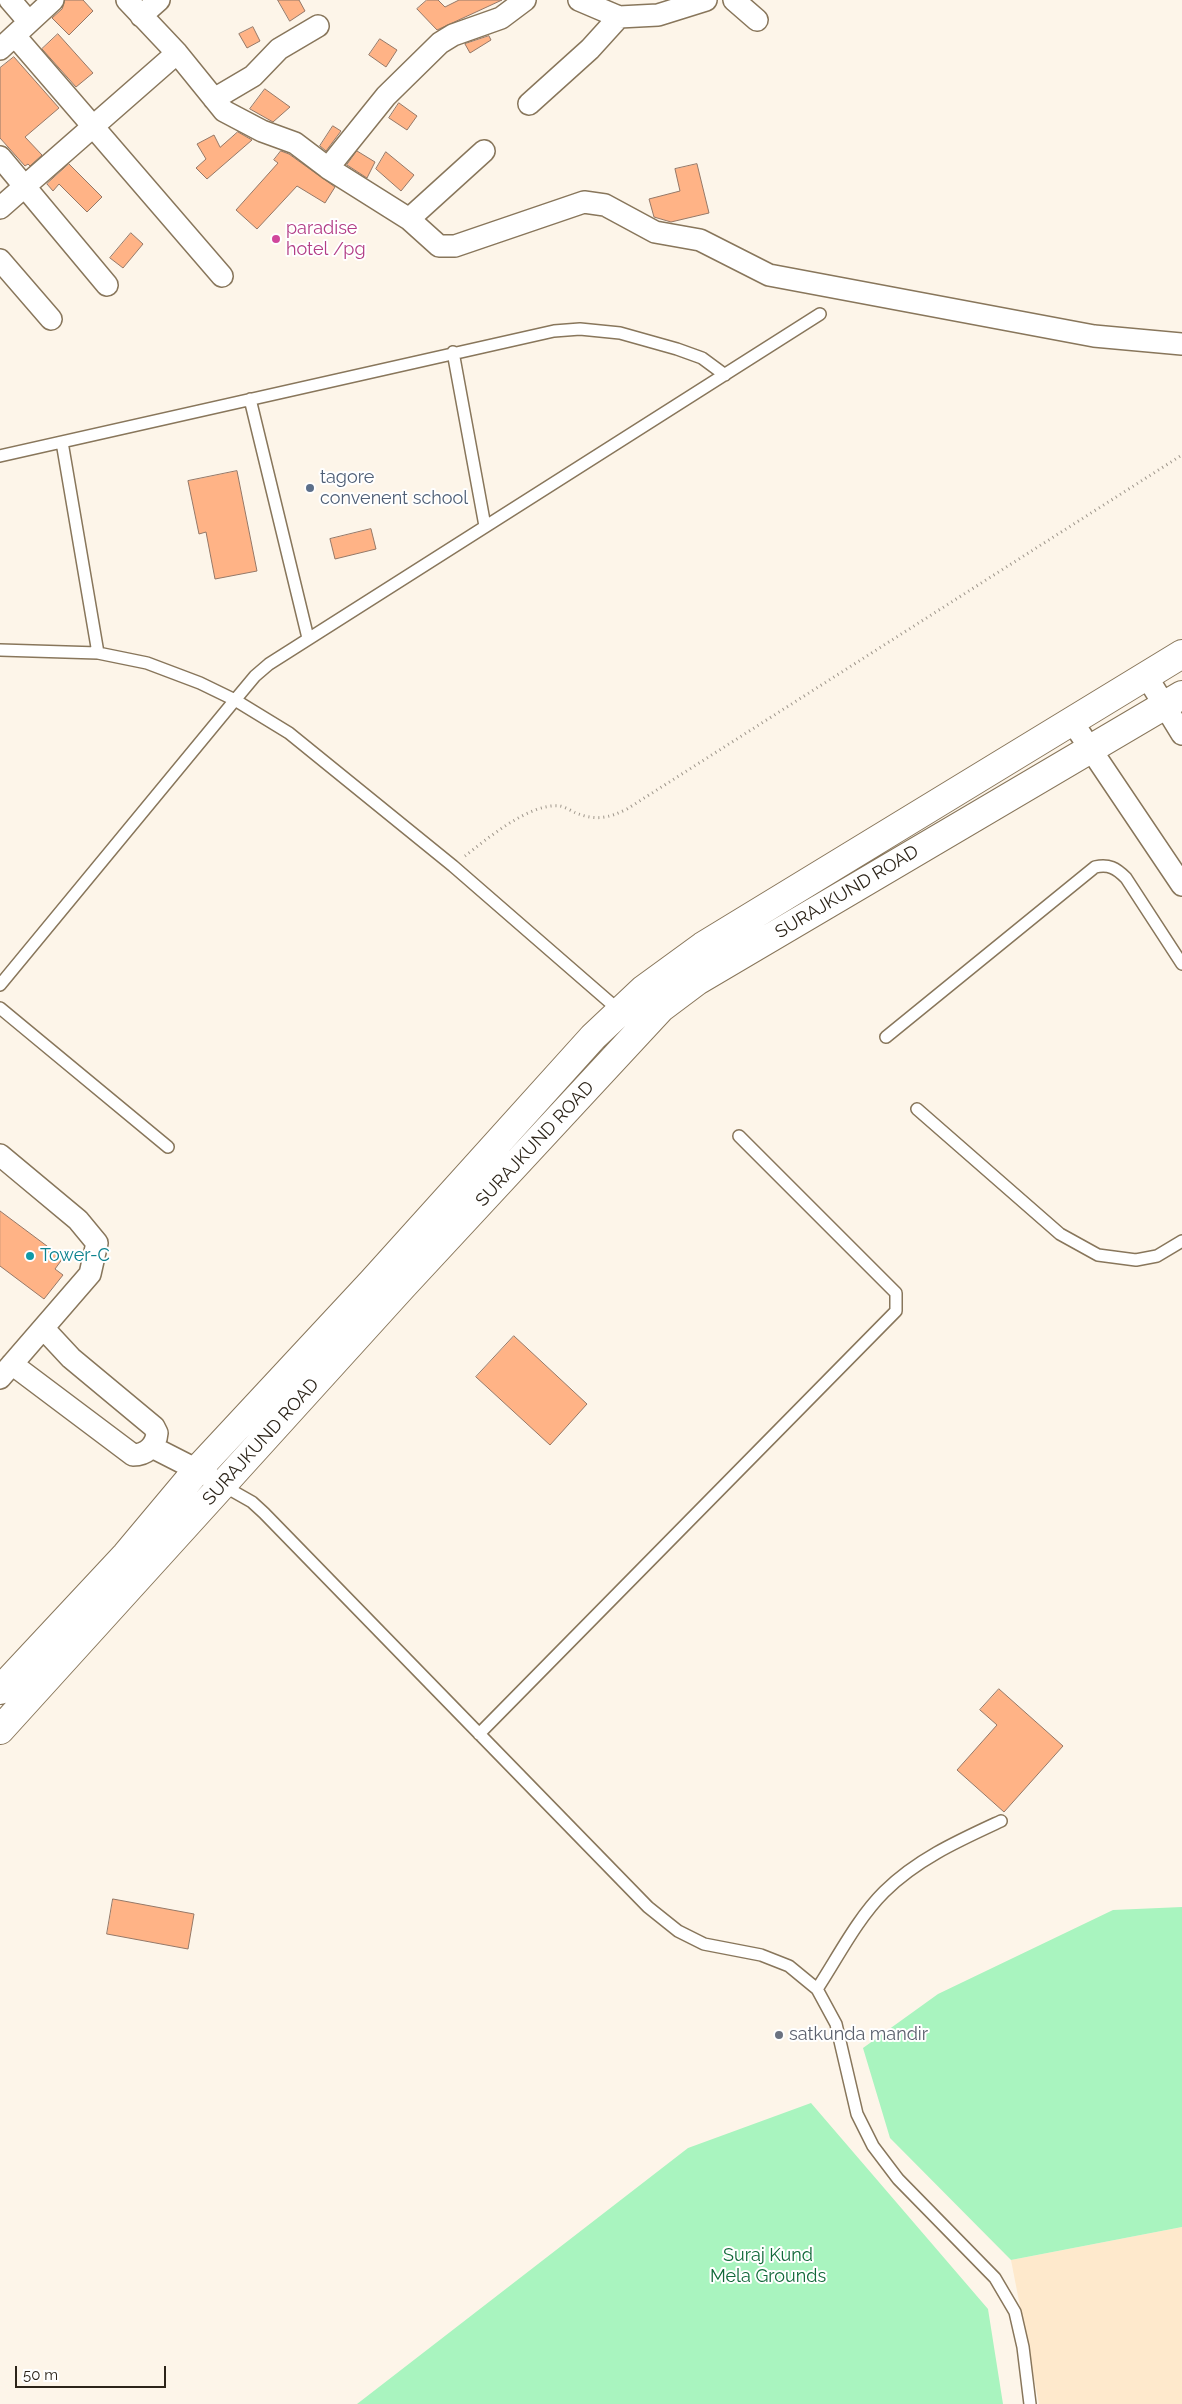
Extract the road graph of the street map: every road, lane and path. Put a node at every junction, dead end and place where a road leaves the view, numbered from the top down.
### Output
1 (10, 0) edge
2 (53, 0) edge
3 (159, 0) edge
4 (524, 0) edge
5 (579, 0) edge
6 (706, 0) edge
7 (734, 0) edge
8 (134, 8) edge
9 (619, 17) junction
10 (757, 20) dead end
11 (318, 26) dead end
12 (15, 36) edge
13 (177, 53) junction
14 (214, 99) junction
15 (529, 104) dead end
16 (94, 126) junction
17 (484, 151) dead end
18 (0, 157) edge
19 (328, 168) junction
20 (25, 187) junction
21 (0, 208) edge
22 (409, 219) junction
23 (0, 260) edge
24 (222, 276) dead end
25 (106, 285) dead end
26 (820, 314) dead end
27 (51, 319) dead end
28 (1182, 344) edge
29 (453, 352) junction
30 (725, 375) junction
31 (250, 399) junction
32 (62, 442) junction
33 (1182, 455) edge
34 (0, 456) edge
35 (485, 526) junction
36 (308, 638) junction
37 (0, 650) edge
38 (98, 653) junction
39 (1182, 654) edge
40 (1147, 677) junction
41 (235, 700) junction
42 (1173, 701) edge
43 (1071, 720) junction
44 (1182, 734) edge
45 (1091, 748) junction
46 (453, 866) junction
47 (1182, 885) edge
48 (1182, 964) edge
49 (0, 985) edge
50 (0, 1008) edge
51 (630, 1020) junction
52 (886, 1037) dead end
53 (917, 1108) dead end
54 (739, 1136) dead end
55 (168, 1147) dead end
56 (0, 1155) edge
57 (1182, 1241) edge
58 (44, 1329) junction
59 (6, 1371) edge
60 (152, 1447) junction
61 (198, 1469) junction
62 (222, 1485) junction
63 (0, 1690) edge
64 (0, 1730) edge
65 (479, 1734) junction
66 (1001, 1821) dead end
67 (817, 1989) junction
68 (1030, 2404) edge

1 - 12 street
2 - 12 street
3 - 8 street
4 - 19 street
5 - 9 street
6 - 9 street
7 - 10 street
8 - 13 street
9 - 15 street
11 - 14 street
12 - 16 street
13 - 14 street
13 - 16 street
14 - 19 street
16 - 20 street
16 - 24 street
17 - 22 street
18 - 20 street
19 - 22 street
20 - 21 street
20 - 25 street
22 - 28 street
23 - 27 street
26 - 30 lane
29 - 30 lane
29 - 31 lane
29 - 35 lane
30 - 35 lane
31 - 32 lane
31 - 36 lane
32 - 34 lane
32 - 38 lane
33 - 46 path
35 - 36 lane
36 - 41 lane
37 - 38 lane
38 - 41 lane
39 - 40 main road, SURAJKUND ROAD
40 - 42 street
40 - 43 main road, SURAJKUND ROAD
41 - 46 lane
41 - 49 lane
42 - 44 street
42 - 45 main road, SURAJKUND ROAD
43 - 45 street
43 - 51 main road, SURAJKUND ROAD
45 - 47 street
45 - 51 main road, SURAJKUND ROAD
46 - 51 lane
48 - 52 lane
50 - 55 lane
51 - 61 main road, SURAJKUND ROAD
51 - 62 main road, SURAJKUND ROAD
53 - 57 lane
54 - 65 lane
56 - 58 street
58 - 59 street
58 - 60 street
59 - 60 street
60 - 61 street
61 - 62 street
61 - 63 main road, SURAJKUND ROAD
62 - 64 main road, SURAJKUND ROAD
62 - 65 lane
65 - 67 lane
66 - 67 lane
67 - 68 lane

